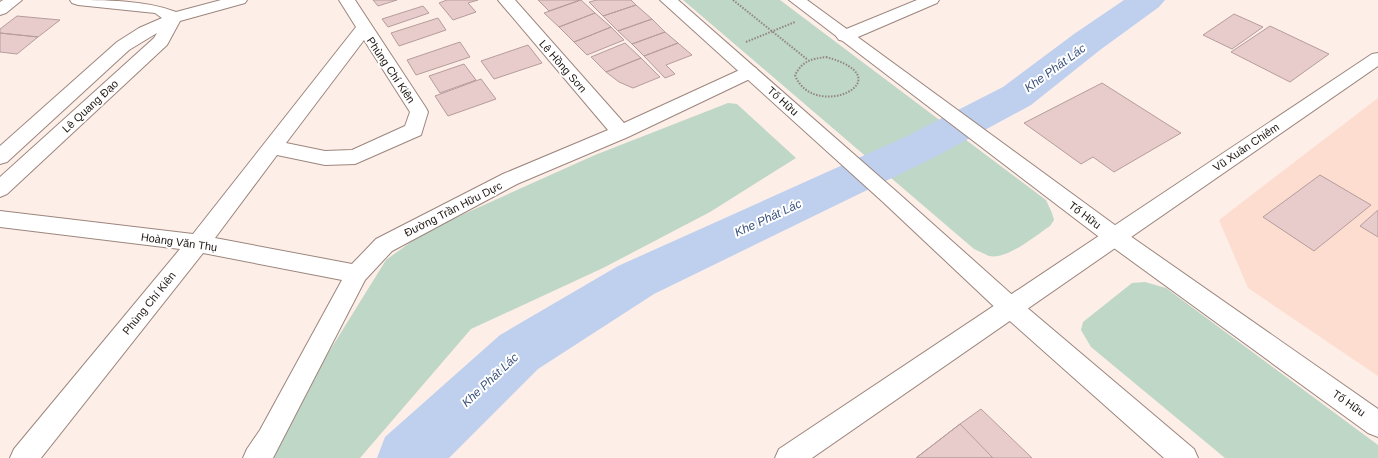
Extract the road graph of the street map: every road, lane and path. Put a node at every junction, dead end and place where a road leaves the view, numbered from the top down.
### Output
1 (14, 0) edge
2 (78, 0) edge
3 (239, 0) edge
4 (347, 0) edge
5 (506, 0) edge
6 (668, 0) edge
7 (732, 0) edge
8 (796, 0) edge
9 (931, 0) edge
10 (0, 10) edge
11 (174, 18) junction
12 (797, 21) dead end
13 (364, 28) junction
14 (772, 31) junction
15 (845, 36) junction
16 (744, 42) dead end
17 (1378, 58) edge
18 (808, 60) junction
19 (750, 72) junction
20 (621, 132) junction
21 (272, 147) junction
22 (0, 157) edge
23 (0, 189) edge
24 (0, 219) edge
25 (1114, 237) junction
26 (198, 243) junction
27 (357, 274) junction
28 (1010, 307) junction
29 (1378, 424) edge
30 (24, 458) edge
31 (257, 458) edge
32 (790, 458) edge
33 (1184, 458) edge

1 - 10 street
2 - 11 street
3 - 11 street, Lê Quang Đạo
4 - 13 street, Phùng Chí Kiên
5 - 20 street, Lê Hồng Sơn
6 - 19 street, Tố Hữu
7 - 14 path
8 - 15 street, Tố Hữu
9 - 15 street
11 - 22 street, Lê Quang Đạo
11 - 23 street, Lê Quang Đạo
12 - 14 path
13 - 21 street, Phùng Chí Kiên
13 - 21 street, Phùng Chí Kiên
14 - 16 path
14 - 18 path
15 - 25 street, Tố Hữu
17 - 25 street, Vũ Xuân Chiêm
18 - 18 path
19 - 20 street, Đường Trần Hữu Dực
19 - 28 street, Tố Hữu
20 - 27 street, Đường Trần Hữu Dực
21 - 26 street, Phùng Chí Kiên
24 - 26 street, Hoàng Văn Thụ
25 - 28 street, Vũ Xuân Chiêm
25 - 29 street, Tố Hữu
26 - 27 street, Hoàng Văn Thụ
26 - 30 street, Phùng Chí Kiên
27 - 31 street, Đường Trần Hữu Dực
28 - 32 street, Vũ Xuân Chiêm
28 - 33 street, Tố Hữu

